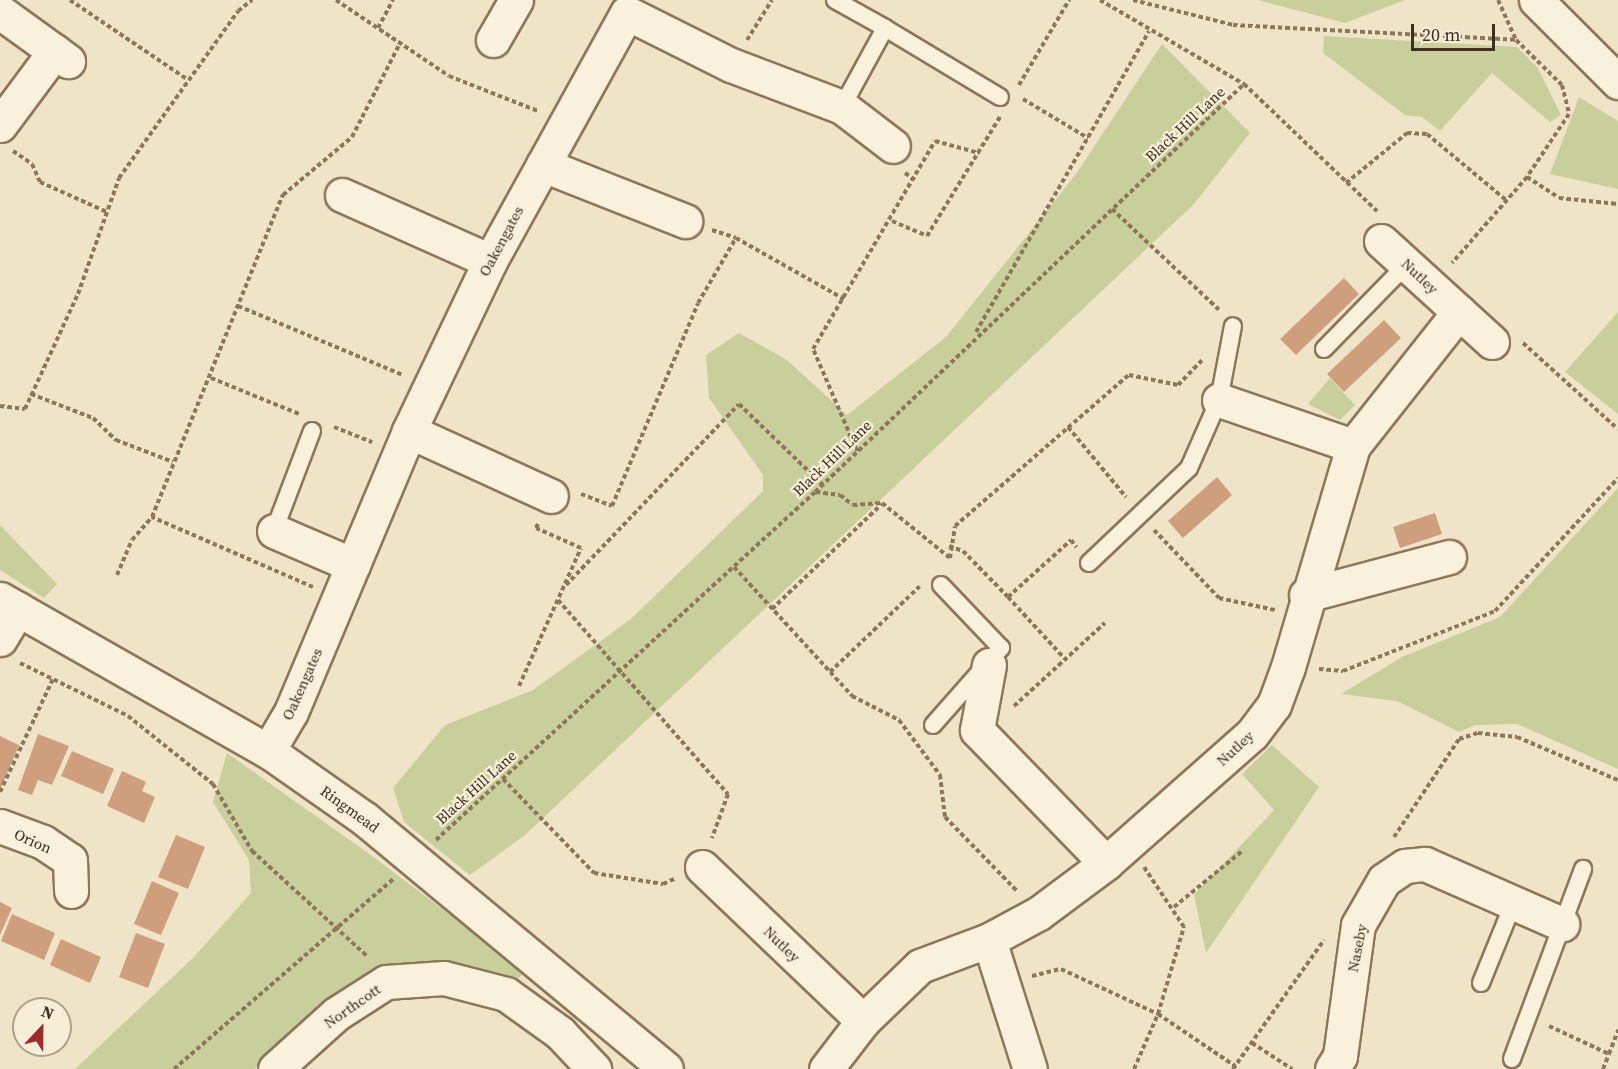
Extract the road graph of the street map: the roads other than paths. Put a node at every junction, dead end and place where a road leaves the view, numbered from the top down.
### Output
1 (516, 0) edge
2 (836, 0) edge
3 (1536, 0) edge
4 (616, 6) edge
5 (0, 12) edge
6 (885, 28) junction
7 (494, 40) dead end
8 (1618, 82) edge
9 (1007, 95) road end
10 (842, 107) junction
11 (4, 136) edge
12 (893, 146) dead end
13 (543, 165) junction
14 (342, 195) dead end
15 (685, 221) road end
16 (1381, 241) dead end
17 (490, 261) junction
18 (1407, 264) junction
19 (1459, 312) junction
20 (1233, 326) road end
21 (1492, 342) dead end
22 (1324, 349) dead end
23 (1219, 399) junction
24 (312, 431) dead end
25 (409, 431) junction
26 (1353, 446) junction
27 (551, 496) road end
28 (274, 531) joint
29 (1449, 557) dead end
30 (1089, 563) road end
31 (353, 565) junction
32 (941, 585) dead end
33 (9, 604) edge
34 (1304, 604) junction
35 (10, 651) edge
36 (988, 665) junction
37 (933, 726) dead end
38 (268, 751) junction
39 (0, 826) edge
40 (1117, 854) junction
41 (702, 867) road end
42 (1584, 869) dead end
43 (71, 891) dead end
44 (1513, 904) junction
45 (1562, 924) junction
46 (989, 940) junction
47 (1481, 983) dead end
48 (863, 1021) junction
49 (1512, 1059) dead end
50 (275, 1069) edge
51 (594, 1069) edge
52 (666, 1069) edge
53 (826, 1069) edge
54 (1030, 1069) edge
55 (1332, 1069) edge

1 - 7 street
2 - 6 lane
3 - 8 street
4 - 10 street, Oakengates
4 - 13 street, Oakengates
5 - 11 street
6 - 9 lane
6 - 10 lane
10 - 12 street, Oakengates
13 - 15 street
13 - 17 street, Oakengates
14 - 17 street
16 - 18 street, Nutley
17 - 25 street, Oakengates
18 - 19 street, Nutley
18 - 22 lane
19 - 21 street, Nutley
19 - 26 street, Nutley
20 - 23 lane
23 - 26 street
23 - 30 lane
24 - 28 lane
25 - 27 street
25 - 31 street, Oakengates
26 - 34 street, Nutley
28 - 31 street
29 - 34 street
31 - 38 street, Oakengates
32 - 36 lane
33 - 35 street
33 - 38 street, Ringmead
34 - 40 street, Nutley
36 - 37 lane
36 - 40 street
38 - 52 street, Ringmead
39 - 43 street, Orion
40 - 46 street, Nutley
41 - 48 street, Nutley
42 - 45 lane
44 - 45 street, Naseby
44 - 47 lane
44 - 55 street, Naseby
45 - 49 lane
46 - 48 street, Nutley
46 - 54 street
48 - 53 street, Nutley
50 - 51 street, Northcott

